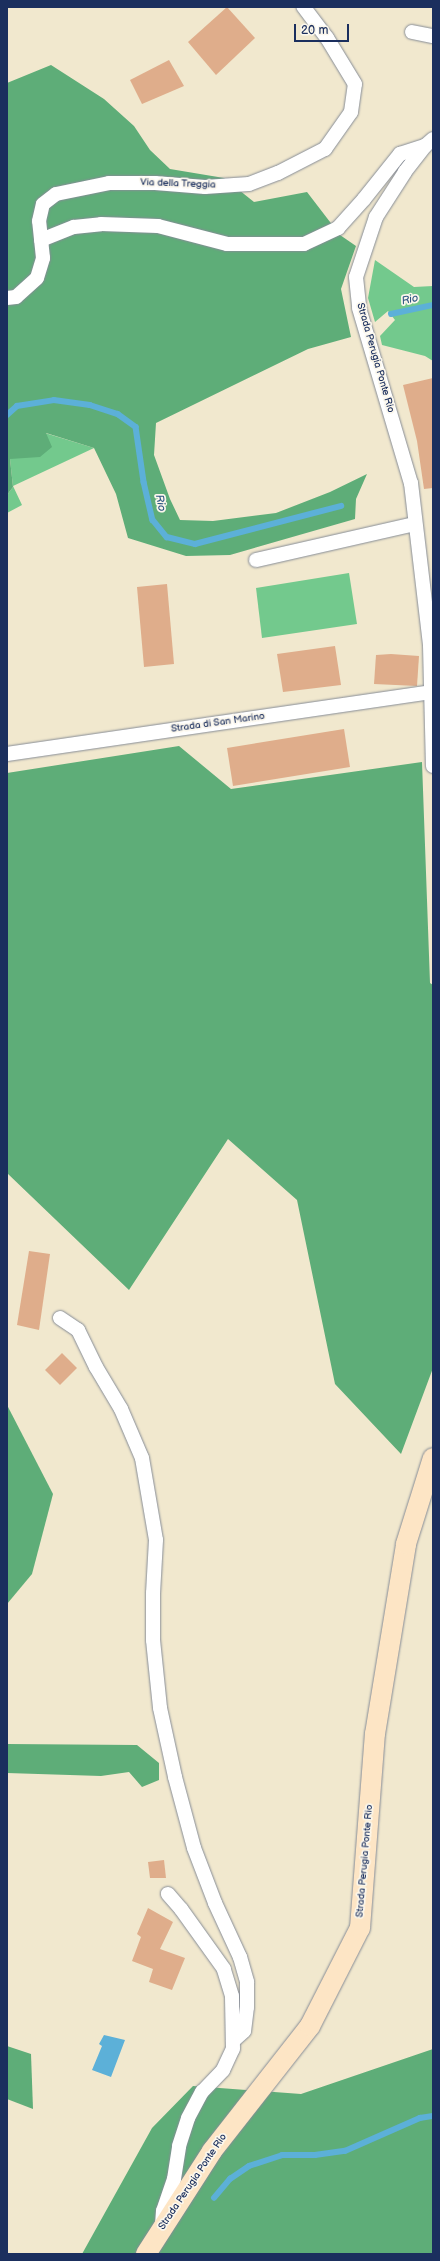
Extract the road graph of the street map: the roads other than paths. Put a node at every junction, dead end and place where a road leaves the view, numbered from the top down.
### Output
1 (304, 7) edge
2 (412, 32) dead end
3 (433, 36) edge
4 (429, 142) edge
5 (41, 240) junction
6 (7, 298) edge
7 (416, 524) junction
8 (256, 560) dead end
9 (431, 692) edge
10 (7, 754) edge
11 (433, 766) edge
12 (60, 1318) dead end
13 (433, 1458) edge
14 (168, 1894) dead end
15 (233, 2041) junction
16 (162, 2229) junction
17 (146, 2254) edge

1 - 5 street, Via della Treggia
2 - 3 street
4 - 5 street
4 - 7 street, Strada Perugia Ponte Rio
5 - 6 street, Via della Treggia
7 - 8 street
7 - 9 street, Strada Perugia Ponte Rio
9 - 10 street, Strada di San Marino
9 - 11 street, Strada Perugia Ponte Rio
12 - 15 street
13 - 16 main road, Strada Perugia Ponte Rio
14 - 15 street
15 - 16 street
16 - 17 main road, Strada Perugia Ponte Rio

